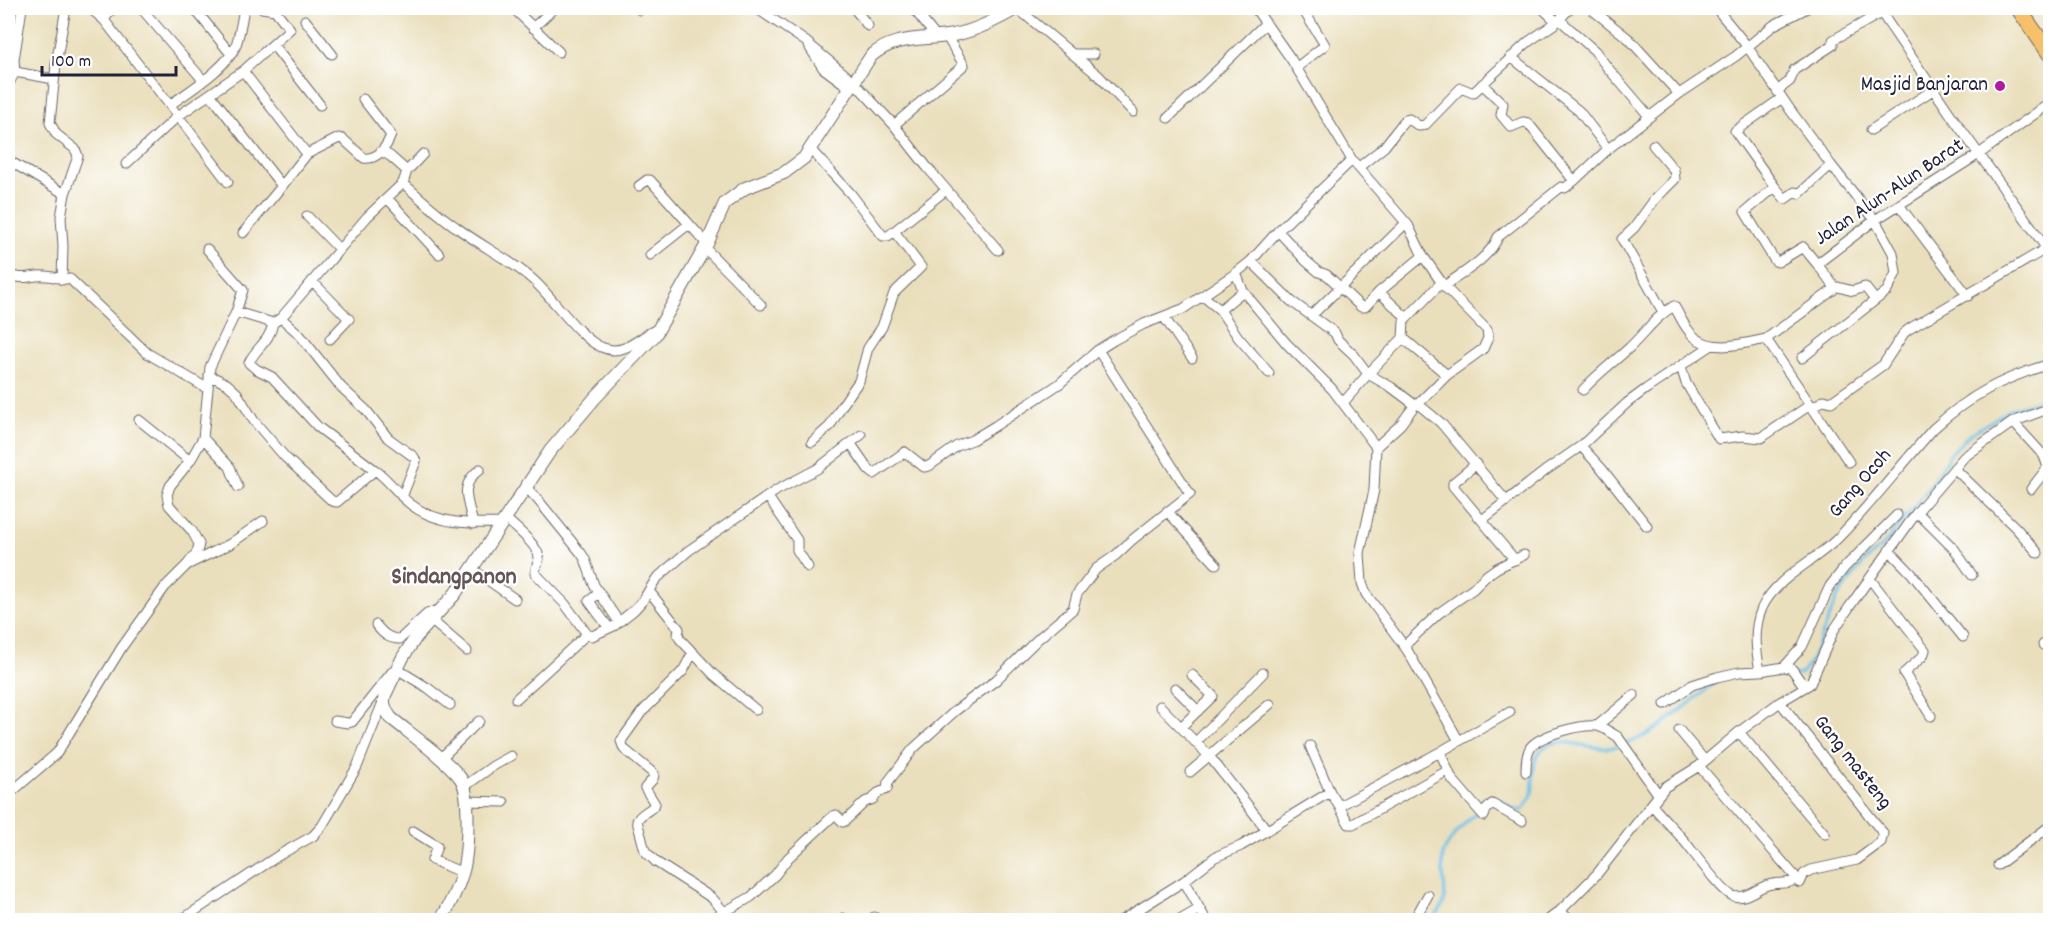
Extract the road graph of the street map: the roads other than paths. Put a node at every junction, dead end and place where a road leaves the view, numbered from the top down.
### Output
1 (66, 8) edge
2 (90, 8) edge
3 (112, 8) edge
4 (141, 8) edge
5 (194, 8) edge
6 (244, 8) edge
7 (262, 8) edge
8 (513, 8) edge
9 (554, 8) edge
10 (756, 8) edge
11 (854, 8) edge
12 (913, 8) edge
13 (1017, 8) edge
14 (1255, 8) edge
15 (1302, 8) edge
16 (1542, 8) edge
17 (1570, 8) edge
18 (1590, 8) edge
19 (1716, 8) edge
20 (1807, 8) edge
21 (2018, 8) edge
22 (18, 9) edge
23 (1880, 10) edge
24 (104, 20) junction
25 (1558, 21) junction
26 (1266, 23) junction
27 (868, 26) dead end
28 (290, 28) junction
29 (533, 28) junction
30 (942, 37) junction
31 (273, 45) junction
32 (2048, 45) edge
33 (1747, 46) junction
34 (559, 52) dead end
35 (230, 53) junction
36 (332, 54) dead end
37 (1072, 54) junction
38 (1094, 54) dead end
39 (1511, 57) junction
40 (1296, 68) junction
41 (11, 71) edge
42 (243, 71) junction
43 (54, 79) junction
44 (844, 79) junction
45 (203, 80) junction
46 (1482, 84) junction
47 (8, 85) edge
48 (1933, 90) junction
49 (210, 94) junction
50 (1679, 94) junction
51 (1780, 95) junction
52 (363, 99) dead end
53 (2050, 103) edge
54 (170, 105) junction
55 (320, 105) dead end
56 (1133, 112) dead end
57 (178, 116) junction
58 (1649, 116) junction
59 (1168, 118) dead end
60 (894, 125) junction
61 (1871, 130) dead end
62 (1653, 145) dead end
63 (1608, 149) junction
64 (811, 150) junction
65 (381, 151) junction
66 (307, 154) junction
67 (423, 154) dead end
68 (1979, 154) junction
69 (8, 160) edge
70 (1355, 163) junction
71 (126, 164) dead end
72 (1831, 165) junction
73 (407, 171) junction
74 (1574, 181) junction
75 (228, 182) dead end
76 (403, 183) junction
77 (282, 186) junction
78 (639, 186) dead end
79 (1775, 187) junction
80 (946, 190) junction
81 (65, 194) junction
82 (387, 198) junction
83 (1899, 205) junction
84 (307, 216) dead end
85 (1875, 220) junction
86 (1406, 223) junction
87 (690, 225) junction
88 (894, 231) junction
89 (1278, 231) junction
90 (243, 233) dead end
91 (704, 242) junction
92 (207, 249) dead end
93 (339, 249) junction
94 (998, 250) dead end
95 (2049, 250) edge
96 (439, 254) dead end
97 (650, 255) dead end
98 (1423, 256) junction
99 (1251, 261) junction
100 (1817, 264) junction
101 (1236, 273) junction
102 (8, 274) edge
103 (62, 280) junction
104 (312, 281) junction
105 (1443, 285) junction
106 (1834, 286) junction
107 (1340, 287) junction
108 (1243, 291) junction
109 (1379, 292) junction
110 (1203, 296) junction
111 (1968, 296) junction
112 (1875, 300) junction
113 (761, 305) dead end
114 (1220, 310) junction
115 (236, 312) junction
116 (1663, 312) junction
117 (1312, 315) junction
118 (1164, 317) junction
119 (1407, 318) junction
120 (277, 320) junction
121 (658, 329) junction
122 (1403, 338) junction
123 (330, 339) dead end
124 (1766, 339) junction
125 (1712, 345) junction
126 (1098, 350) junction
127 (1192, 358) dead end
128 (1802, 358) dead end
129 (2050, 364) edge
130 (1681, 367) junction
131 (1269, 373) dead end
132 (1368, 374) junction
133 (209, 375) junction
134 (1447, 375) junction
135 (208, 388) junction
136 (1583, 390) dead end
137 (1343, 403) junction
138 (1417, 404) junction
139 (1811, 406) junction
140 (2050, 408) edge
141 (139, 420) dead end
142 (2013, 422) junction
143 (861, 435) dead end
144 (203, 438) junction
145 (812, 442) dead end
146 (851, 444) junction
147 (1581, 446) junction
148 (1376, 447) junction
149 (190, 461) junction
150 (1849, 462) dead end
151 (1476, 464) junction
152 (1954, 468) junction
153 (480, 469) dead end
154 (375, 470) junction
155 (238, 487) dead end
156 (525, 487) junction
157 (2031, 489) dead end
158 (402, 497) junction
159 (768, 497) junction
160 (1506, 501) junction
161 (1167, 511) junction
162 (1917, 512) junction
163 (1897, 515) dead end
164 (1482, 520) junction
165 (263, 521) dead end
166 (505, 521) junction
167 (468, 524) junction
168 (1647, 526) dead end
169 (1889, 550) junction
170 (2038, 554) dead end
171 (1216, 564) dead end
172 (187, 565) junction
173 (808, 567) dead end
174 (472, 569) junction
175 (1972, 575) dead end
176 (1870, 579) junction
177 (649, 591) junction
178 (599, 593) junction
179 (515, 599) dead end
180 (441, 609) junction
181 (431, 620) junction
182 (620, 622) junction
183 (376, 625) dead end
184 (609, 628) junction
185 (587, 634) junction
186 (1963, 637) dead end
187 (1404, 646) junction
188 (467, 651) dead end
189 (693, 652) junction
190 (398, 666) junction
191 (1788, 668) junction
192 (1760, 672) junction
193 (1263, 673) dead end
194 (1192, 675) dead end
195 (1805, 683) junction
196 (1176, 688) dead end
197 (1634, 695) dead end
198 (516, 699) dead end
199 (383, 702) junction
200 (1780, 702) junction
201 (1270, 704) dead end
202 (1665, 704) dead end
203 (450, 705) dead end
204 (1160, 706) dead end
205 (756, 710) dead end
206 (1197, 711) junction
207 (1510, 712) dead end
208 (1931, 716) dead end
209 (335, 720) dead end
210 (479, 721) dead end
211 (1597, 726) junction
212 (1181, 727) junction
213 (1678, 730) dead end
214 (1739, 732) junction
215 (1459, 741) junction
216 (1196, 742) junction
217 (1310, 746) dead end
218 (1440, 752) junction
219 (511, 756) dead end
220 (1210, 757) junction
221 (440, 759) junction
222 (1702, 764) junction
223 (1447, 771) junction
224 (1190, 772) dead end
225 (1526, 772) dead end
226 (465, 786) junction
227 (1330, 792) junction
228 (1658, 794) junction
229 (8, 795) edge
230 (467, 801) junction
231 (504, 802) dead end
232 (1652, 805) junction
233 (1339, 806) junction
234 (1522, 821) dead end
235 (2050, 826) edge
236 (1267, 830) junction
237 (412, 831) dead end
238 (1825, 834) dead end
239 (1998, 865) dead end
240 (463, 873) junction
241 (1184, 881) junction
242 (1800, 882) junction
243 (1428, 895) dead end
244 (1199, 909) junction
245 (1560, 911) junction
246 (725, 913) junction
247 (1137, 917) edge
248 (181, 921) edge
249 (441, 921) edge
250 (710, 921) edge
251 (1122, 921) edge
252 (1180, 921) edge
253 (1206, 921) edge
254 (1414, 921) edge
255 (1548, 921) edge
256 (1570, 921) edge

1 - 43 street
2 - 24 street
3 - 24 street
4 - 45 street
5 - 35 street
6 - 35 street
7 - 28 street
8 - 29 street
9 - 29 street
10 - 44 street
11 - 27 street
12 - 30 street
13 - 30 street
13 - 37 street
14 - 26 street
15 - 40 street
16 - 25 street
17 - 25 street
18 - 50 street
19 - 33 street
20 - 33 street
21 - 32 main road
22 - 41 street
23 - 48 street
23 - 51 street
24 - 54 street
25 - 39 street
25 - 58 street
26 - 40 street
26 - 59 street
28 - 31 street
28 - 36 street
29 - 34 street
30 - 44 street
30 - 60 street
31 - 42 street
31 - 55 street
33 - 50 street
33 - 51 street
35 - 45 street
37 - 38 street
37 - 56 street
39 - 46 street
39 - 63 street
40 - 70 street
41 - 43 street
41 - 47 street
42 - 49 street
42 - 66 street
43 - 81 street
44 - 60 street
44 - 64 street
45 - 54 street
46 - 70 street
46 - 74 street
48 - 61 street
48 - 68 street
49 - 57 street
49 - 77 street
50 - 58 street
51 - 72 street
51 - 79 street
52 - 65 street
53 - 68 street, Jalan Alun-Alun Barat
54 - 57 street
57 - 71 street
57 - 75 street
58 - 63 street
60 - 80 street
62 - 116 street
63 - 74 street
64 - 88 street
64 - 91 street
65 - 66 street
65 - 73 street
66 - 77 street
67 - 73 street
68 - 83 street, Jalan Alun-Alun Barat
68 - 95 street
69 - 81 street
70 - 86 street
70 - 89 street
72 - 79 street
72 - 85 street
73 - 76 street
74 - 105 street
76 - 82 street
76 - 121 street
77 - 90 street
78 - 87 street
79 - 100 street
80 - 88 street
80 - 94 street
81 - 103 street
82 - 93 street
82 - 96 street
83 - 85 street, Jalan Alun-Alun Barat
83 - 111 street
84 - 93 street
85 - 100 street, Jalan Alun-Alun Barat
85 - 112 street
86 - 98 street
86 - 107 street
87 - 91 street
87 - 97 street
88 - 145 street
89 - 99 street
89 - 107 street
91 - 113 street
91 - 121 street
92 - 115 street
93 - 104 street
95 - 111 street
98 - 105 street
98 - 109 street
99 - 101 street
99 - 117 street
100 - 106 street, Jalan Alun-Alun Barat
101 - 108 street
101 - 110 street
102 - 103 street
103 - 135 street
104 - 120 street
104 - 123 street
105 - 119 street
105 - 134 street
106 - 112 street
106 - 124 street
107 - 109 street
107 - 117 street
108 - 114 street
108 - 137 street
109 - 119 street
110 - 114 street
110 - 118 street
111 - 139 street
112 - 128 street
114 - 131 street
115 - 120 street
115 - 133 street
116 - 125 street
116 - 136 street
117 - 132 street
118 - 126 street
118 - 127 street
119 - 122 street
120 - 154 street
120 - 158 street
121 - 156 street
122 - 132 street
122 - 134 street
124 - 125 street
124 - 139 street
125 - 130 street
126 - 146 street
126 - 161 street
129 - 192 street, Gang Ocoh
130 - 139 street
130 - 147 street
132 - 137 street
132 - 138 street
133 - 135 street
133 - 154 street
134 - 138 street
135 - 144 street
137 - 148 street
138 - 148 street
138 - 151 street
139 - 150 street
140 - 142 street
141 - 149 street
142 - 152 street
142 - 157 street
143 - 146 street
144 - 149 street
144 - 155 street
146 - 159 street
147 - 160 street
147 - 168 street
148 - 187 street
149 - 172 street
151 - 160 street
151 - 164 street
152 - 162 street
152 - 170 street
153 - 167 street
154 - 158 street
156 - 166 street
156 - 178 street
158 - 167 street
159 - 173 street
159 - 177 street
160 - 164 street
161 - 171 street
161 - 246 street
162 - 169 street
162 - 175 street
163 - 191 street
164 - 187 street
165 - 172 street
166 - 167 street
166 - 174 street
166 - 185 street
169 - 176 street
169 - 186 street
172 - 229 street
174 - 179 street
174 - 180 street
176 - 195 street
176 - 208 street
177 - 182 street
177 - 189 street
178 - 182 street
178 - 184 street
180 - 181 street
180 - 183 street
181 - 188 street
181 - 190 street
182 - 184 street
184 - 185 street
185 - 198 street
187 - 215 street
189 - 205 street
189 - 246 street
190 - 199 street
190 - 203 street
190 - 209 street
191 - 192 street
191 - 195 street
192 - 202 street
193 - 216 street
194 - 206 street
195 - 200 street
196 - 206 street
197 - 211 street
199 - 221 street
199 - 248 street
200 - 214 street
200 - 242 street, Gang masteng
201 - 220 street
204 - 212 street
206 - 212 street
207 - 215 street
210 - 221 street
211 - 225 street
211 - 228 street
212 - 216 street
213 - 222 street
214 - 222 street
214 - 238 street
215 - 218 street
216 - 220 street
217 - 227 street
218 - 223 street
218 - 233 street
219 - 226 street
220 - 224 street
220 - 236 street
221 - 226 street
222 - 228 street
222 - 242 street
223 - 233 street
223 - 234 street
226 - 230 street
227 - 233 street
227 - 236 street
228 - 232 street
230 - 231 street
230 - 240 street
232 - 242 street
232 - 245 street
235 - 239 street
236 - 241 street
237 - 240 street
240 - 249 street
241 - 244 street
241 - 247 street
243 - 254 street
244 - 252 street
244 - 253 street
245 - 255 street
245 - 256 street
246 - 250 street
247 - 251 street

